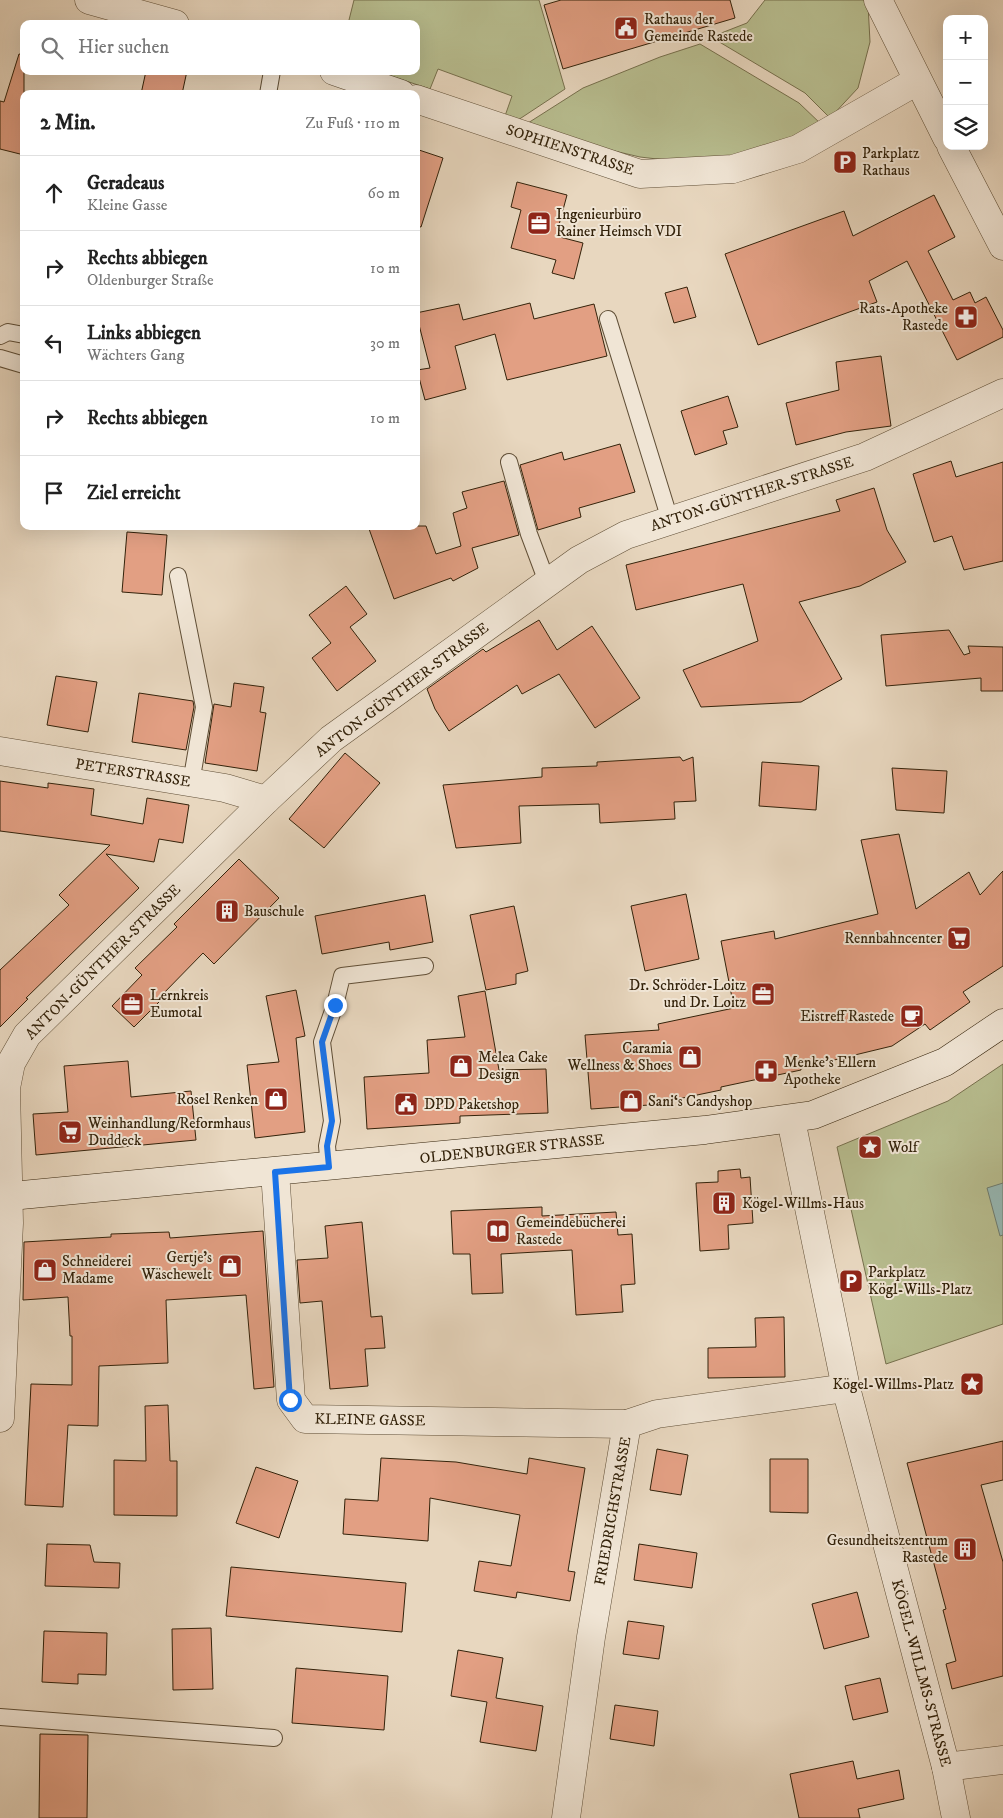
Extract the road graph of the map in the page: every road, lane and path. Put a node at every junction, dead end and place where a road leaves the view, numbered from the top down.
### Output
1 (90, 0) edge
2 (878, 0) edge
3 (161, 20) edge
4 (271, 75) edge
5 (346, 75) edge
6 (917, 81) junction
7 (269, 90) edge
8 (389, 90) edge
9 (420, 100) edge
10 (943, 130) edge
11 (953, 150) edge
12 (1003, 246) edge
13 (608, 319) dead end
14 (20, 334) edge
15 (0, 336) edge
16 (0, 358) edge
17 (20, 363) edge
18 (1003, 393) edge
19 (509, 462) dead end
20 (670, 520) junction
21 (178, 576) dead end
22 (547, 582) junction
23 (0, 752) edge
24 (191, 783) junction
25 (266, 800) junction
26 (425, 966) dead end
27 (1003, 1023) edge
28 (791, 1120) junction
29 (329, 1167) junction
30 (275, 1172) junction
31 (4, 1196) edge
32 (846, 1388) junction
33 (0, 1418) edge
34 (628, 1424) junction
35 (0, 1717) edge
36 (274, 1738) dead end
37 (1003, 1760) edge
38 (946, 1766) junction
39 (566, 1818) edge
40 (956, 1818) edge

1 - 3 street
2 - 6 street
4 - 7 lane
5 - 8 street
6 - 9 street, SOPHIENSTRASSE
6 - 10 street
11 - 12 street
13 - 20 lane
14 - 15 lane
16 - 17 lane
18 - 20 street, ANTON-GÜNTHER-STRASSE
19 - 22 lane
20 - 22 street, ANTON-GÜNTHER-STRASSE
21 - 24 lane
22 - 25 street, ANTON-GÜNTHER-STRASSE
23 - 24 street, PETERSTRASSE
24 - 25 street, PETERSTRASSE
25 - 31 street, ANTON-GÜNTHER-STRASSE
26 - 29 lane
27 - 28 street, OLDENBURGER STRASSE
28 - 29 street, OLDENBURGER STRASSE
28 - 32 street, KÖGEL-WILLMS-STRASSE
29 - 30 street, OLDENBURGER STRASSE
30 - 31 street, OLDENBURGER STRASSE
30 - 34 street, KLEINE GASSE
31 - 33 street, ANTON-GÜNTHER-STRASSE
32 - 34 street, FRIEDRICHSTRASSE
32 - 38 street, KÖGEL-WILLMS-STRASSE
34 - 39 street, FRIEDRICHSTRASSE
35 - 36 lane
37 - 38 street
38 - 40 street, KÖGEL-WILLMS-STRASSE

